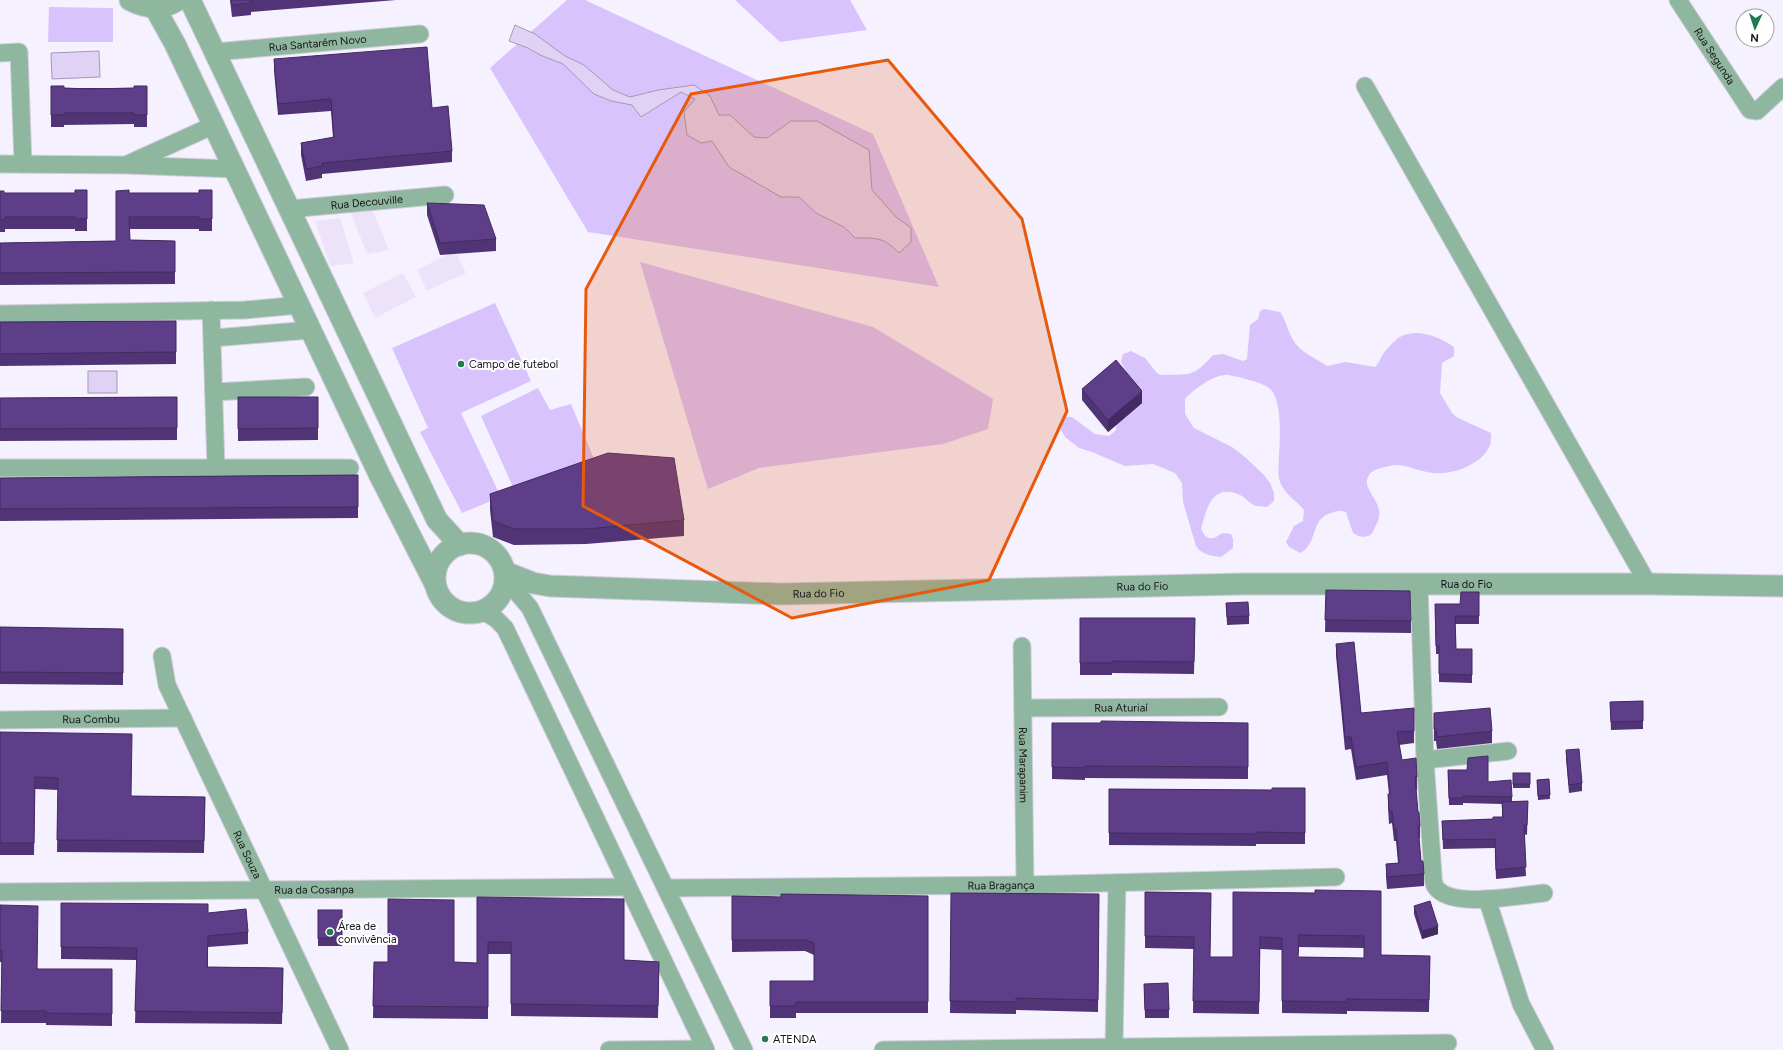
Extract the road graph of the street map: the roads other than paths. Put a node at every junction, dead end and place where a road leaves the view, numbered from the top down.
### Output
1 (130, 0) edge
2 (178, 0) edge
3 (190, 0) edge
4 (1678, 0) edge
5 (155, 8) junction
6 (420, 34) dead end
7 (215, 52) junction
8 (0, 53) edge
9 (1365, 86) dead end
10 (1783, 87) edge
11 (214, 125) junction
12 (0, 164) edge
13 (23, 164) junction
14 (124, 165) junction
15 (235, 169) junction
16 (445, 195) dead end
17 (289, 209) junction
18 (299, 305) junction
19 (211, 310) junction
20 (0, 314) edge
21 (310, 330) junction
22 (213, 338) junction
23 (306, 387) dead end
24 (214, 392) junction
25 (0, 468) edge
26 (216, 468) junction
27 (350, 468) dead end
28 (460, 545) junction
29 (505, 575) junction
30 (435, 584) junction
31 (1419, 584) junction
32 (1648, 584) junction
33 (1783, 586) edge
34 (483, 611) junction
35 (1022, 646) dead end
36 (162, 656) dead end
37 (1219, 707) dead end
38 (1023, 708) junction
39 (183, 718) junction
40 (0, 720) edge
41 (1508, 751) dead end
42 (1425, 760) junction
43 (1336, 877) dead end
44 (1117, 883) junction
45 (1025, 885) junction
46 (628, 888) junction
47 (666, 888) junction
48 (265, 891) junction
49 (0, 892) edge
50 (1544, 893) dead end
51 (1487, 899) junction
52 (1448, 1043) dead end
53 (1114, 1047) junction
54 (1226, 1048) edge
55 (705, 1049) edge
56 (340, 1050) edge
57 (609, 1050) edge
58 (744, 1050) edge
59 (883, 1050) edge
60 (1545, 1050) edge

1 - 5 street
2 - 5 street
3 - 7 street
4 - 10 street, Rua Segunda
5 - 11 street
6 - 7 street, Rua Santarém Novo
7 - 17 street
8 - 13 street
9 - 32 street
11 - 14 street
11 - 15 street
12 - 13 street
13 - 14 street
14 - 15 street
15 - 18 street
16 - 17 street, Rua Decouville
17 - 28 street
18 - 19 street
18 - 21 street
19 - 20 street
19 - 22 street
21 - 22 street
21 - 30 street
22 - 24 street
23 - 24 street
24 - 26 street
25 - 26 street
26 - 27 street
28 - 29 street
28 - 30 street
29 - 31 street, Rua do Fio
29 - 34 street
29 - 47 street
30 - 34 street
31 - 32 street, Rua do Fio
31 - 42 street
32 - 33 street, Rua do Fio
34 - 46 street
35 - 38 street, Rua Marapanim
36 - 39 street, Rua Souza
37 - 38 street, Rua Aturiaí
38 - 45 street, Rua Marapanim
39 - 40 street, Rua Combu
39 - 48 street, Rua Souza
41 - 42 street
42 - 51 street
43 - 44 street, Rua Bragança
44 - 45 street, Rua Bragança
44 - 53 street
45 - 47 street, Rua Bragança
46 - 48 street, Rua da Cosanpa
46 - 55 street
47 - 58 street
48 - 49 street, Rua da Cosanpa
48 - 56 street, Rua Souza
50 - 51 street
51 - 60 street
52 - 54 street
53 - 54 street
53 - 59 street
55 - 57 street

